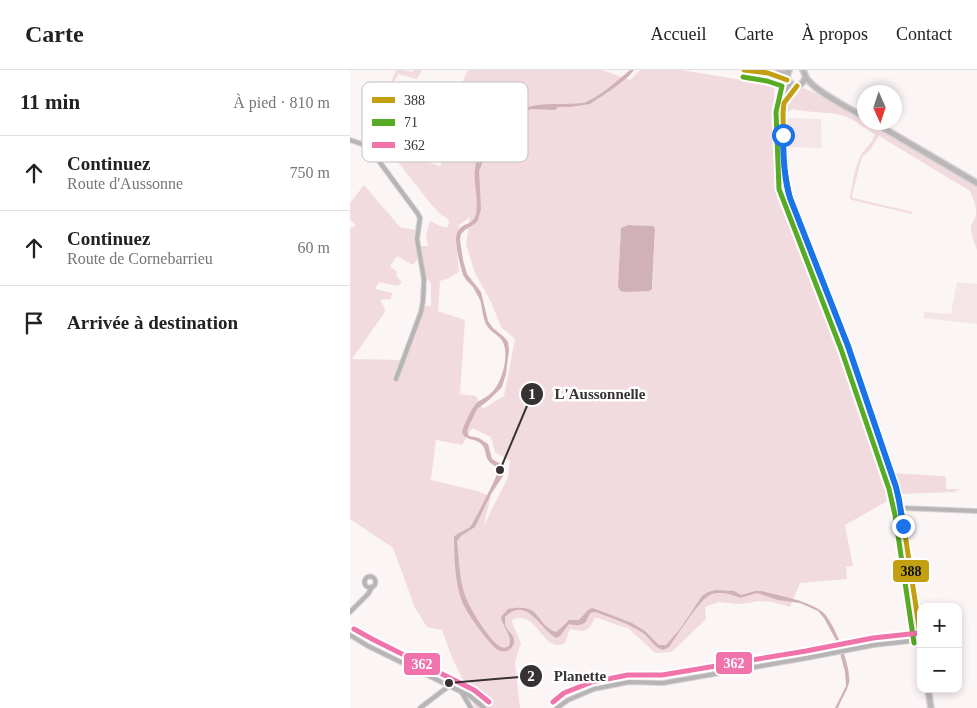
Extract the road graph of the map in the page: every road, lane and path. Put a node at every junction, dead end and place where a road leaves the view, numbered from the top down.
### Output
1 (744, 70) edge
2 (803, 70) edge
3 (788, 71) edge
4 (768, 73) junction
5 (805, 78) junction
6 (788, 82) junction
7 (799, 85) junction
8 (820, 91) junction
9 (784, 103) junction
10 (857, 113) edge
11 (887, 130) edge
12 (350, 140) edge
13 (362, 144) edge
14 (380, 162) edge
15 (977, 183) edge
16 (396, 379) dead end
17 (901, 508) junction
18 (977, 511) edge
19 (372, 587) dead end
20 (350, 612) edge
21 (917, 614) edge
22 (350, 635) edge
23 (917, 641) edge
24 (449, 686) junction
25 (462, 693) junction
26 (929, 693) edge
27 (420, 708) edge
28 (471, 708) edge
29 (484, 708) edge
30 (557, 708) edge
31 (931, 708) edge

1 - 4 main road
2 - 5 main road
3 - 4 main road
3 - 6 main road
4 - 6 main road
5 - 7 main road
5 - 8 main road
6 - 7 main road
6 - 9 main road
7 - 8 main road
7 - 9 main road
8 - 10 main road
9 - 17 main road
11 - 15 main road
12 - 13 street
14 - 16 street
17 - 18 street
17 - 21 main road
19 - 20 street
22 - 24 street
23 - 30 street
24 - 25 street
24 - 27 street
25 - 28 street
25 - 29 street
26 - 31 main road

